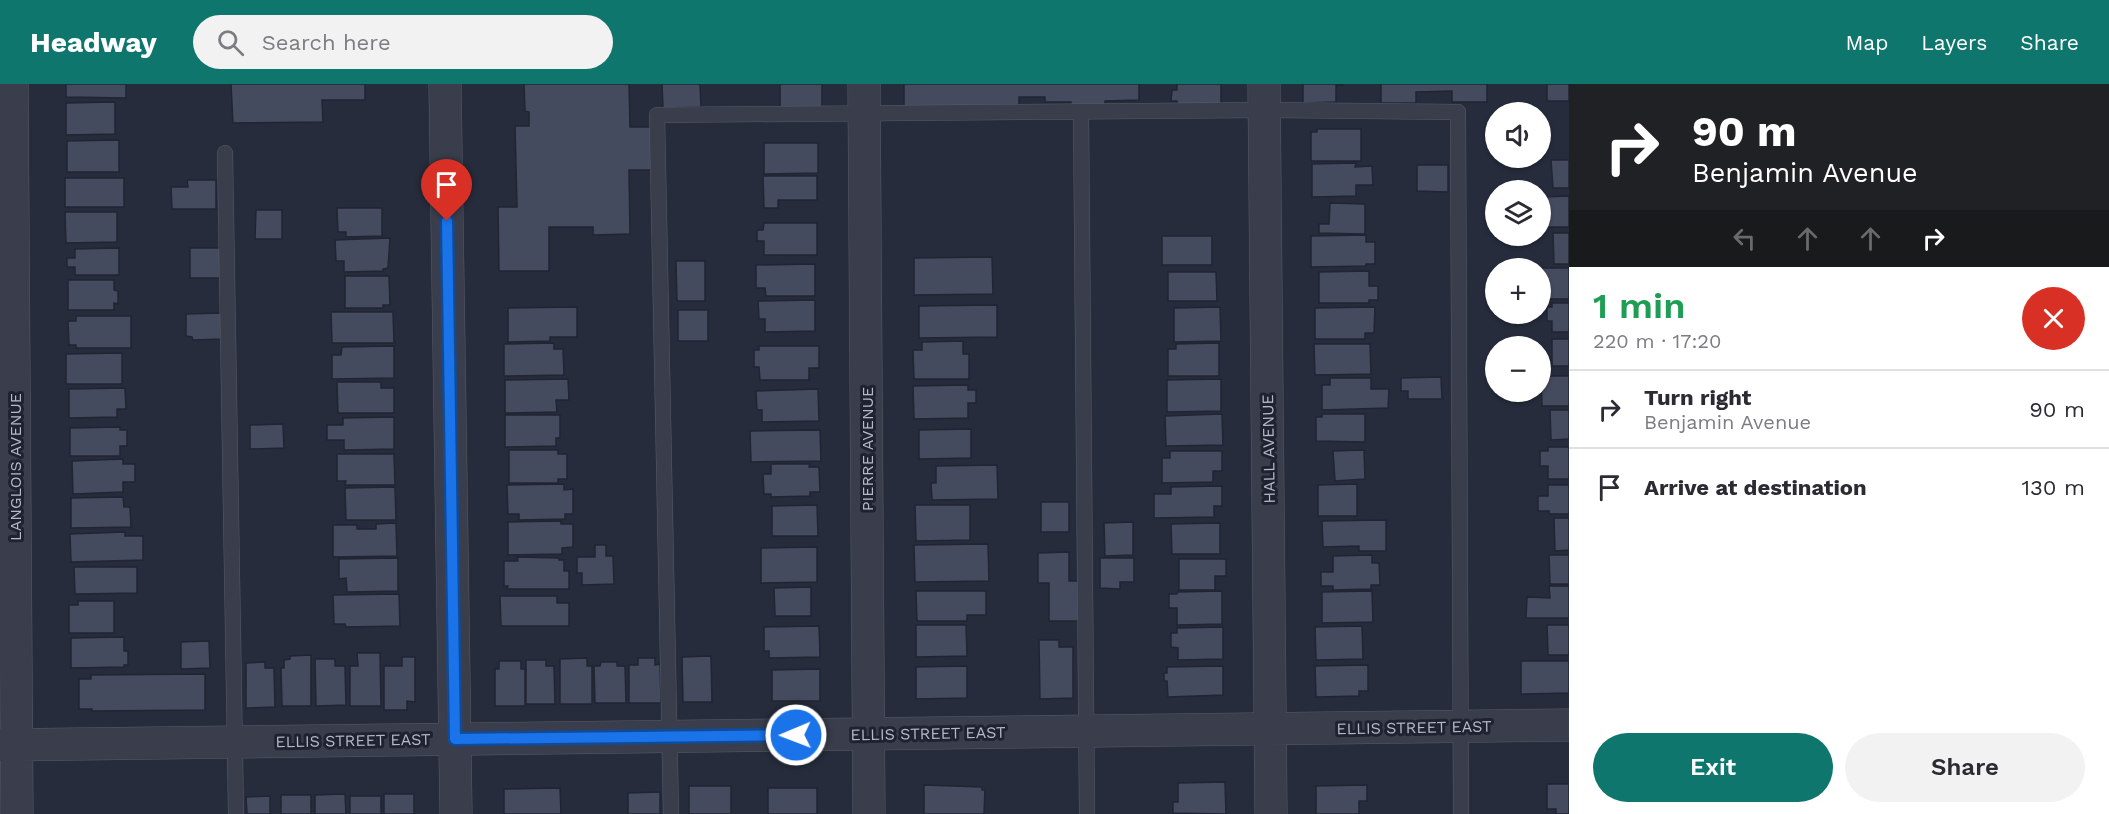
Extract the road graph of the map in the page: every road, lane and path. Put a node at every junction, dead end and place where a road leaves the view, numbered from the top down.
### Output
1 (12, 84) edge
2 (445, 84) edge
3 (1264, 97) edge
4 (864, 99) edge
5 (1081, 112) junction
6 (225, 153) dead end
7 (1569, 725) edge
8 (1461, 726) junction
9 (1270, 728) junction
10 (1087, 731) junction
11 (869, 734) junction
12 (669, 736) junction
13 (455, 739) junction
14 (236, 742) junction
15 (8, 745) edge
16 (17, 814) edge
17 (236, 814) edge
18 (456, 814) edge
19 (671, 814) edge
20 (869, 814) edge
21 (1087, 814) edge
22 (1271, 814) edge
23 (1461, 814) edge

1 - 15 street, LANGLOIS AVENUE
2 - 13 street
3 - 5 lane
3 - 8 lane
3 - 9 street, HALL AVENUE
4 - 5 lane
4 - 11 street, PIERRE AVENUE
4 - 12 lane
5 - 10 lane
6 - 14 lane
7 - 8 street, ELLIS STREET EAST
8 - 9 street, ELLIS STREET EAST
8 - 23 lane
9 - 10 street, ELLIS STREET EAST
9 - 22 street, HALL AVENUE
10 - 11 street, ELLIS STREET EAST
10 - 21 lane
11 - 12 street, ELLIS STREET EAST
11 - 20 street, PIERRE AVENUE
12 - 13 street, ELLIS STREET EAST
12 - 19 lane
13 - 14 street, ELLIS STREET EAST
13 - 18 street
14 - 15 street, ELLIS STREET EAST
14 - 17 lane
15 - 16 street, LANGLOIS AVENUE

